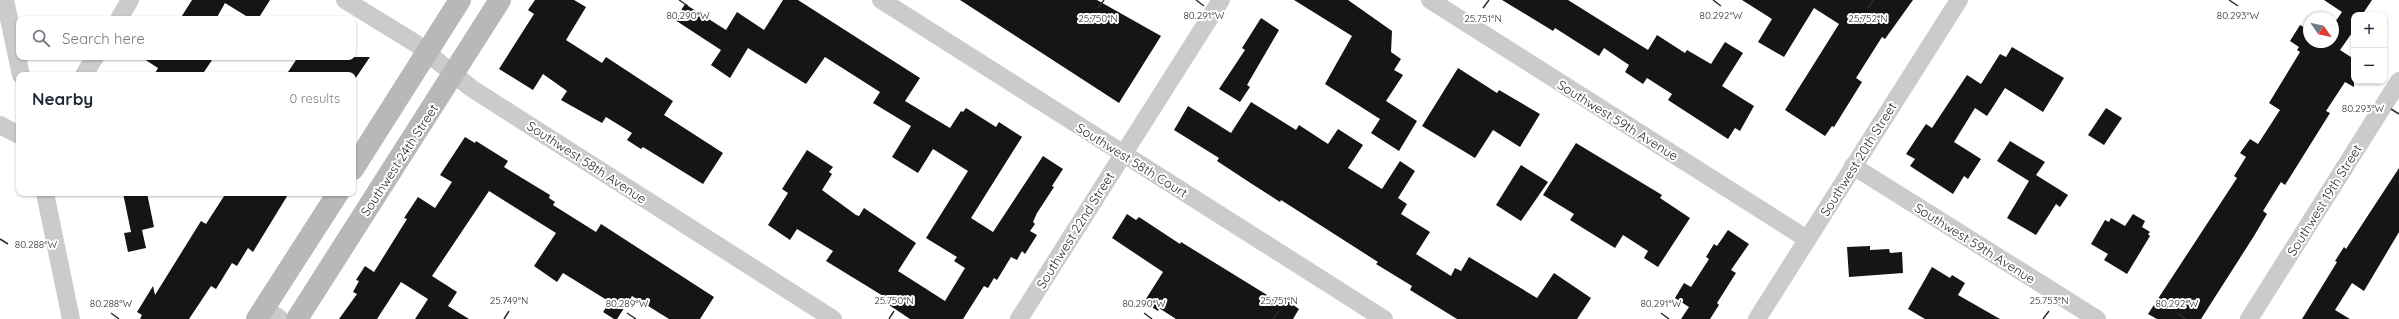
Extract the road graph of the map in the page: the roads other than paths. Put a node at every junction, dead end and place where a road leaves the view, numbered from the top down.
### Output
1 (5, 0) edge
2 (130, 0) edge
3 (345, 0) edge
4 (460, 0) edge
5 (500, 0) edge
6 (881, 0) edge
7 (1221, 0) edge
8 (1430, 0) edge
9 (1960, 0) edge
10 (121, 16) edge
11 (428, 52) junction
12 (16, 55) edge
13 (17, 60) edge
14 (94, 60) edge
15 (19, 72) edge
16 (86, 72) edge
17 (454, 73) junction
18 (2399, 80) edge
19 (0, 125) edge
20 (16, 133) edge
21 (1123, 154) junction
22 (356, 164) edge
23 (1853, 166) junction
24 (46, 196) edge
25 (336, 196) edge
26 (1807, 240) junction
27 (267, 315) edge
28 (71, 319) edge
29 (297, 319) edge
30 (833, 319) edge
31 (1019, 319) edge
32 (1384, 319) edge
33 (1757, 319) edge
34 (2097, 319) edge
35 (2249, 319) edge

1 - 12 street
2 - 10 street
3 - 11 street, Southwest 58th Avenue
4 - 11 main road
5 - 17 main road, Southwest 24th Street
6 - 21 street, Southwest 58th Court
7 - 21 street, Southwest 22nd Street
8 - 26 street, Southwest 59th Avenue
9 - 23 street, Southwest 20th Street
11 - 17 street, Southwest 58th Avenue
11 - 22 main road
13 - 15 street
14 - 16 street
17 - 29 main road, Southwest 24th Street
17 - 30 street, Southwest 58th Avenue
18 - 35 street, Southwest 19th Street
19 - 20 street
21 - 31 street, Southwest 22nd Street
21 - 32 street, Southwest 58th Court
23 - 26 street, Southwest 20th Street
23 - 34 street, Southwest 59th Avenue
24 - 28 street
25 - 27 main road
26 - 33 street, Southwest 20th Street

